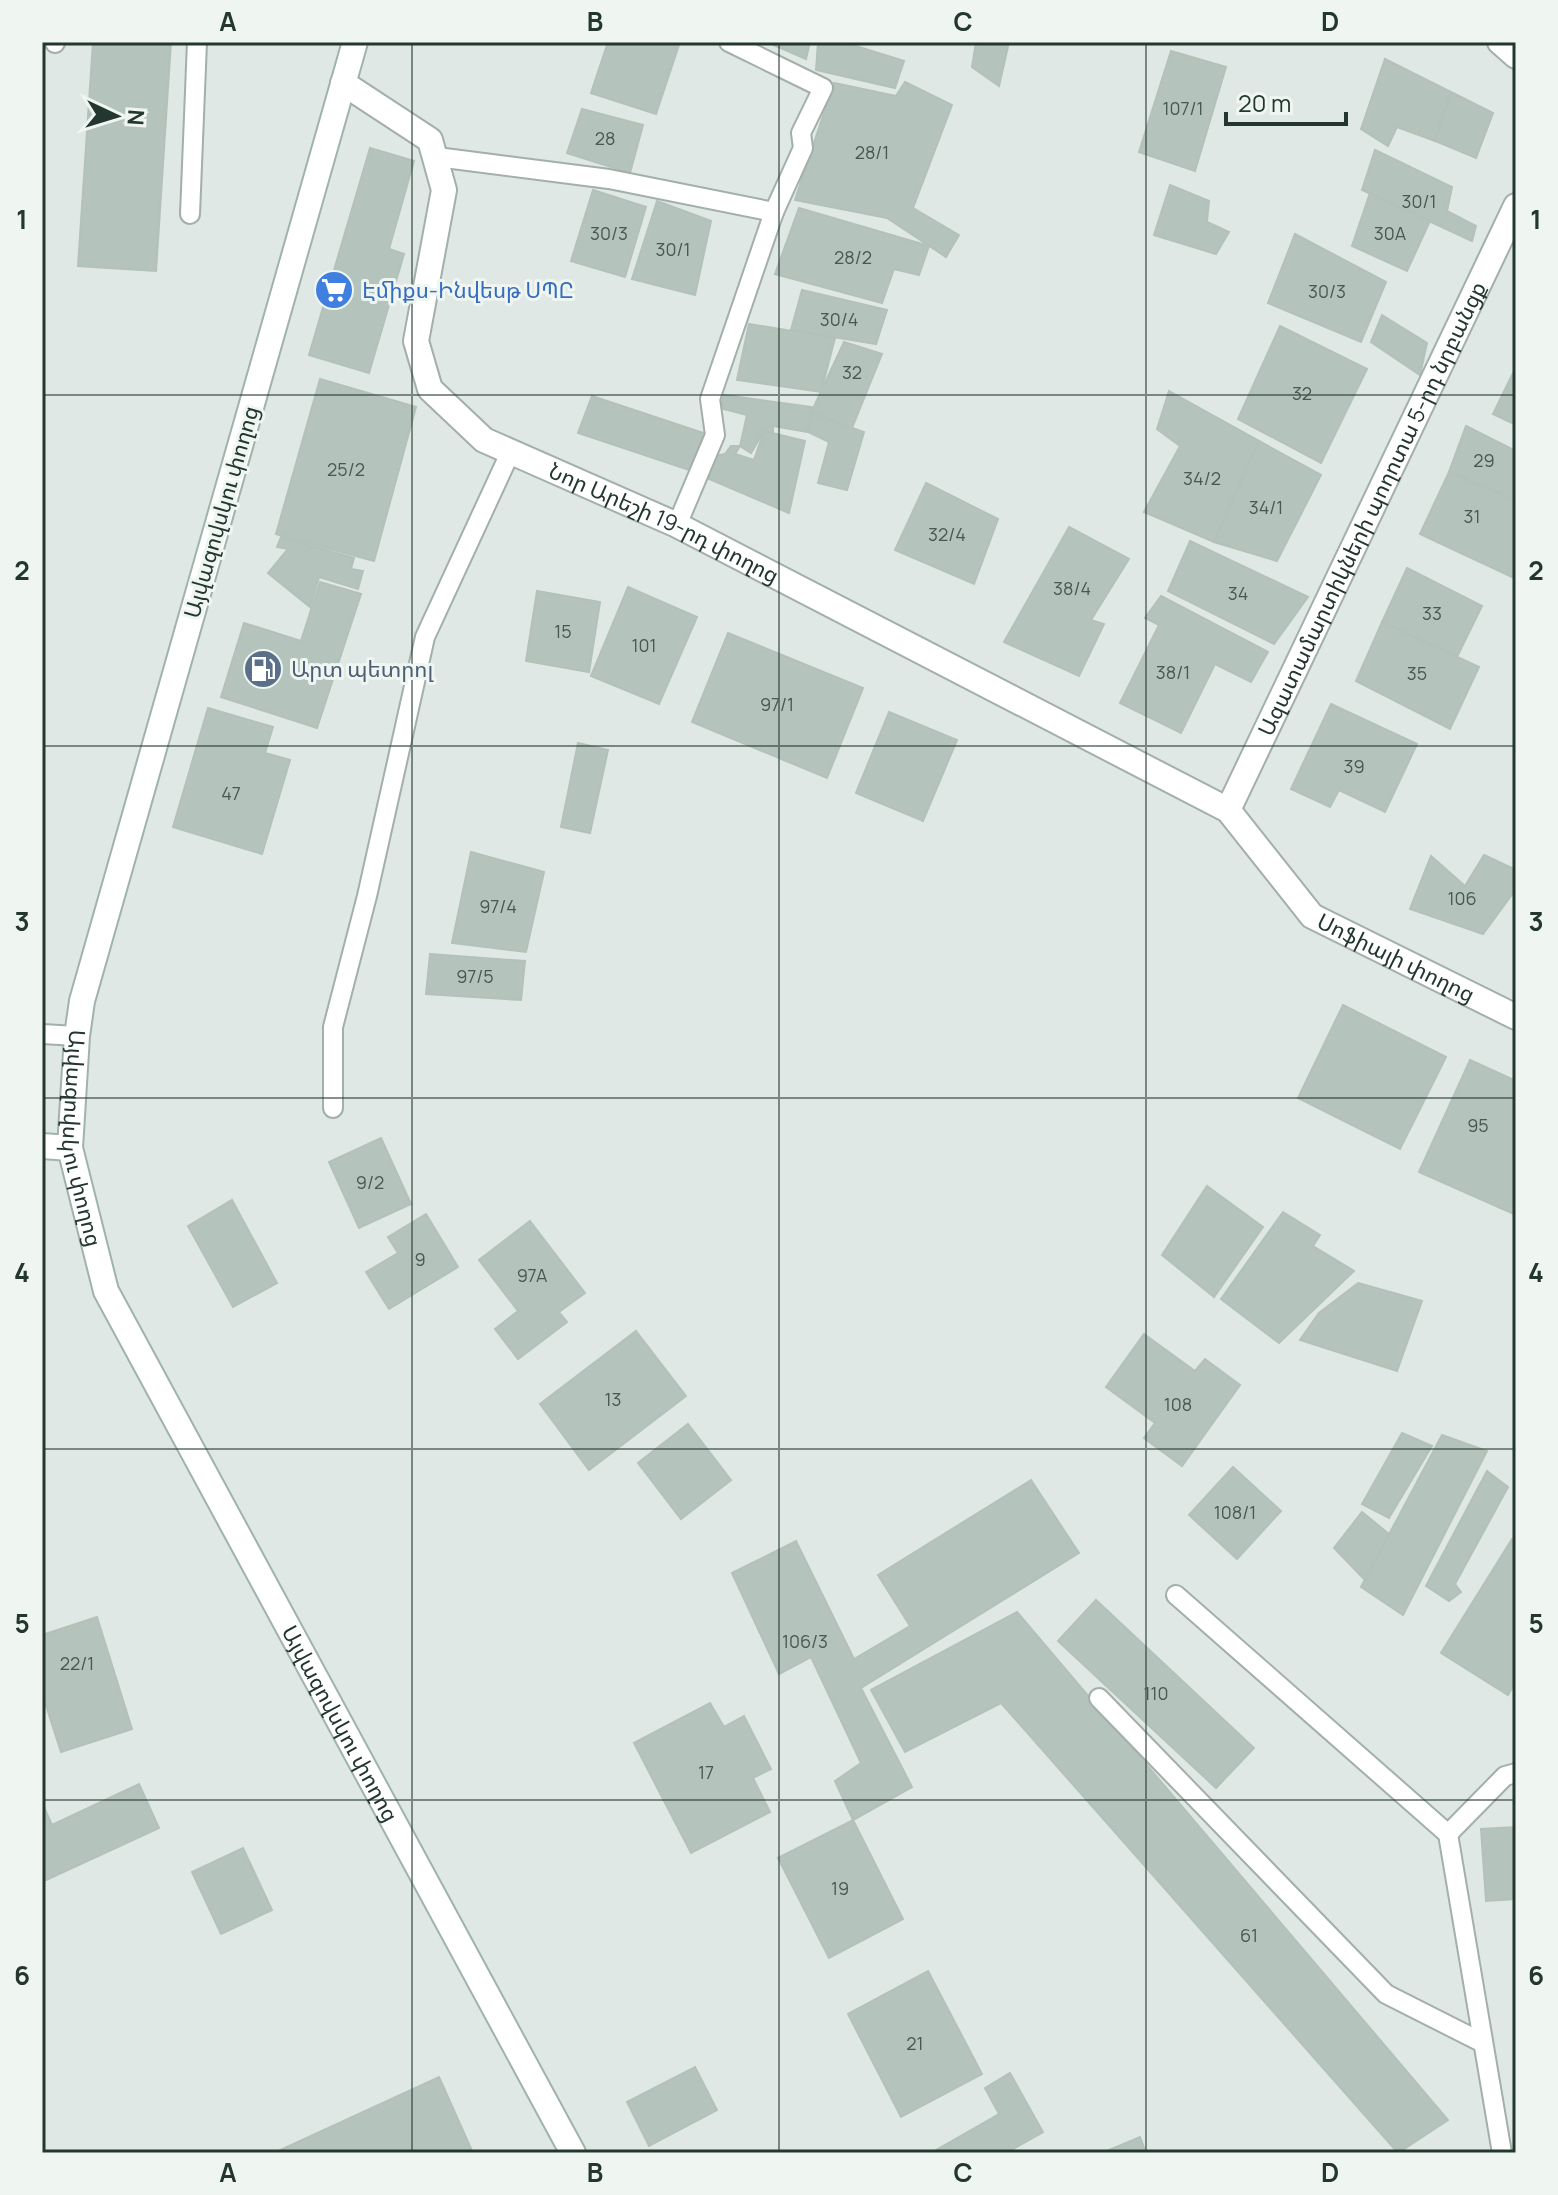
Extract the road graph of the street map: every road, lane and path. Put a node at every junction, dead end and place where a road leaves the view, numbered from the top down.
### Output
1 (197, 42) edge
2 (355, 42) edge
3 (729, 42) edge
4 (1500, 42) edge
5 (1516, 56) edge
6 (343, 83) junction
7 (437, 157) junction
8 (1516, 206) edge
9 (774, 212) junction
10 (190, 214) dead end
11 (510, 453) junction
12 (677, 525) junction
13 (1228, 810) junction
14 (1516, 1017) edge
15 (42, 1034) edge
16 (77, 1036) junction
17 (333, 1108) dead end
18 (42, 1146) edge
19 (70, 1148) junction
20 (1176, 1595) dead end
21 (1099, 1698) dead end
22 (1516, 1773) edge
23 (1448, 1834) junction
24 (1483, 2043) junction
25 (568, 2152) edge
26 (1502, 2153) edge

1 - 10 lane
2 - 6 street, Այվազովսկու փողոց
3 - 9 lane
4 - 5 street
6 - 7 street
6 - 16 street, Այվազովսկու փողոց
7 - 9 lane
7 - 11 street, Նոր Արեշի 19-րդ փողոց
8 - 13 street, Ազատամարտիկների պողոտա 5-րդ նրբանցք
9 - 12 lane
11 - 12 street, Նոր Արեշի 19-րդ փողոց
11 - 17 lane
12 - 13 street, Նոր Արեշի 19-րդ փողոց
13 - 14 street, Սոֆիայի փողոց
15 - 16 lane
16 - 19 street, Այվազովսկու փողոց
18 - 19 street
19 - 25 street, Այվազովսկու փողոց
20 - 23 lane
21 - 24 lane
22 - 23 lane
23 - 24 lane
24 - 26 lane

